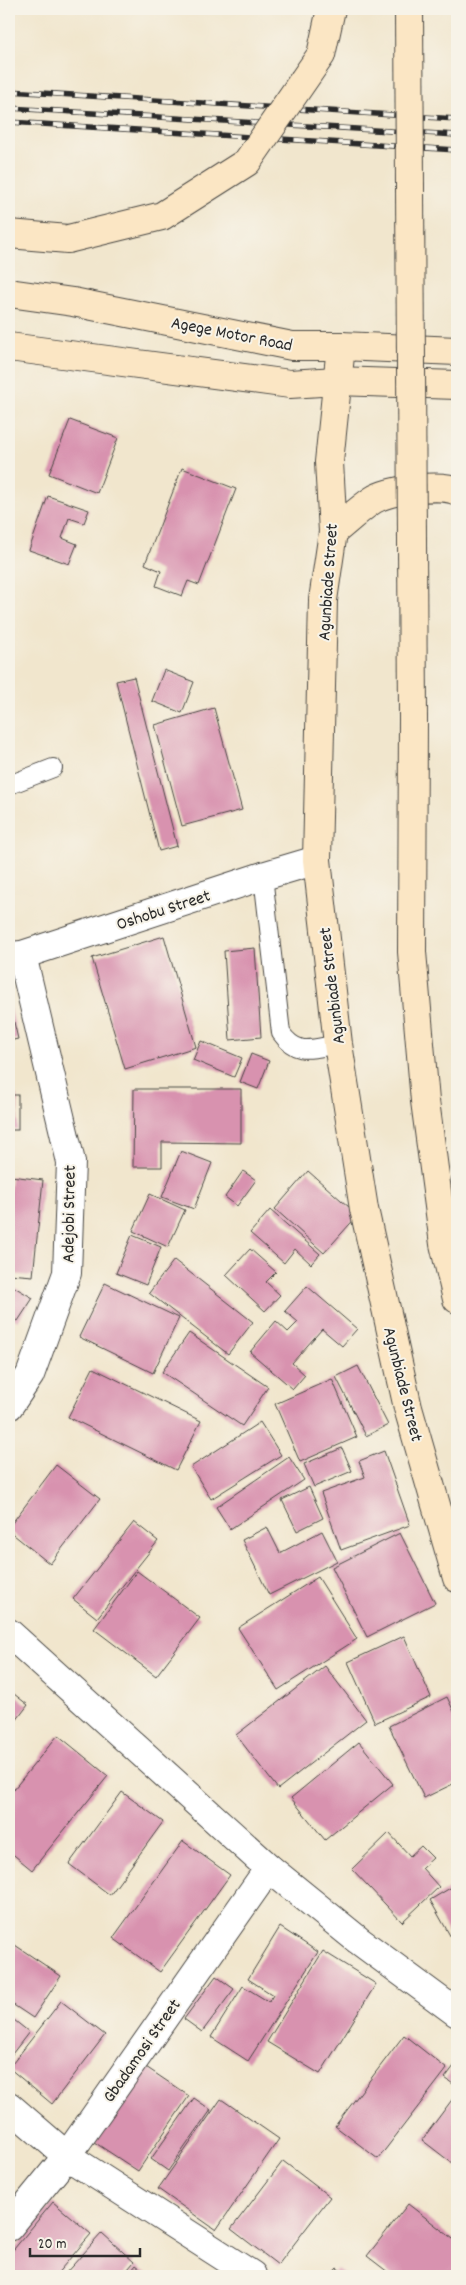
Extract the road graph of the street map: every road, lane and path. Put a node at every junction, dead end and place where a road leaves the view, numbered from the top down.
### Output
1 (331, 9) edge
2 (410, 9) edge
3 (9, 234) edge
4 (9, 293) edge
5 (341, 346) junction
6 (9, 347) edge
7 (457, 351) edge
8 (336, 381) junction
9 (457, 385) edge
10 (457, 491) edge
11 (333, 532) junction
12 (53, 768) dead end
13 (9, 785) edge
14 (317, 860) junction
15 (263, 876) junction
16 (15, 956) edge
17 (338, 1044) junction
18 (457, 1299) edge
19 (9, 1406) edge
20 (457, 1578) edge
21 (9, 1633) edge
22 (269, 1868) junction
23 (457, 2013) edge
24 (9, 2106) edge
25 (67, 2156) junction
26 (9, 2227) edge
27 (252, 2275) dead end

1 - 3 main road, bridge
2 - 18 main road, bridge
4 - 5 main road, Agege Motor Road
5 - 7 main road, Agege Motor Road
5 - 8 main road, Agunbiade Street
6 - 8 main road
8 - 9 main road
8 - 11 main road, Agunbiade Street
10 - 11 main road
11 - 14 main road, Agunbiade Street
12 - 13 lane
14 - 15 street, Oshobu Street
14 - 17 main road, Agunbiade Street
15 - 16 street, Oshobu Street
15 - 17 lane
16 - 19 street, Adejobi Street
17 - 20 main road, Agunbiade Street
21 - 22 street
22 - 23 street
22 - 25 street, Gbadamosi Street
24 - 25 street
25 - 26 street, Gbadamosi Street
25 - 27 street

